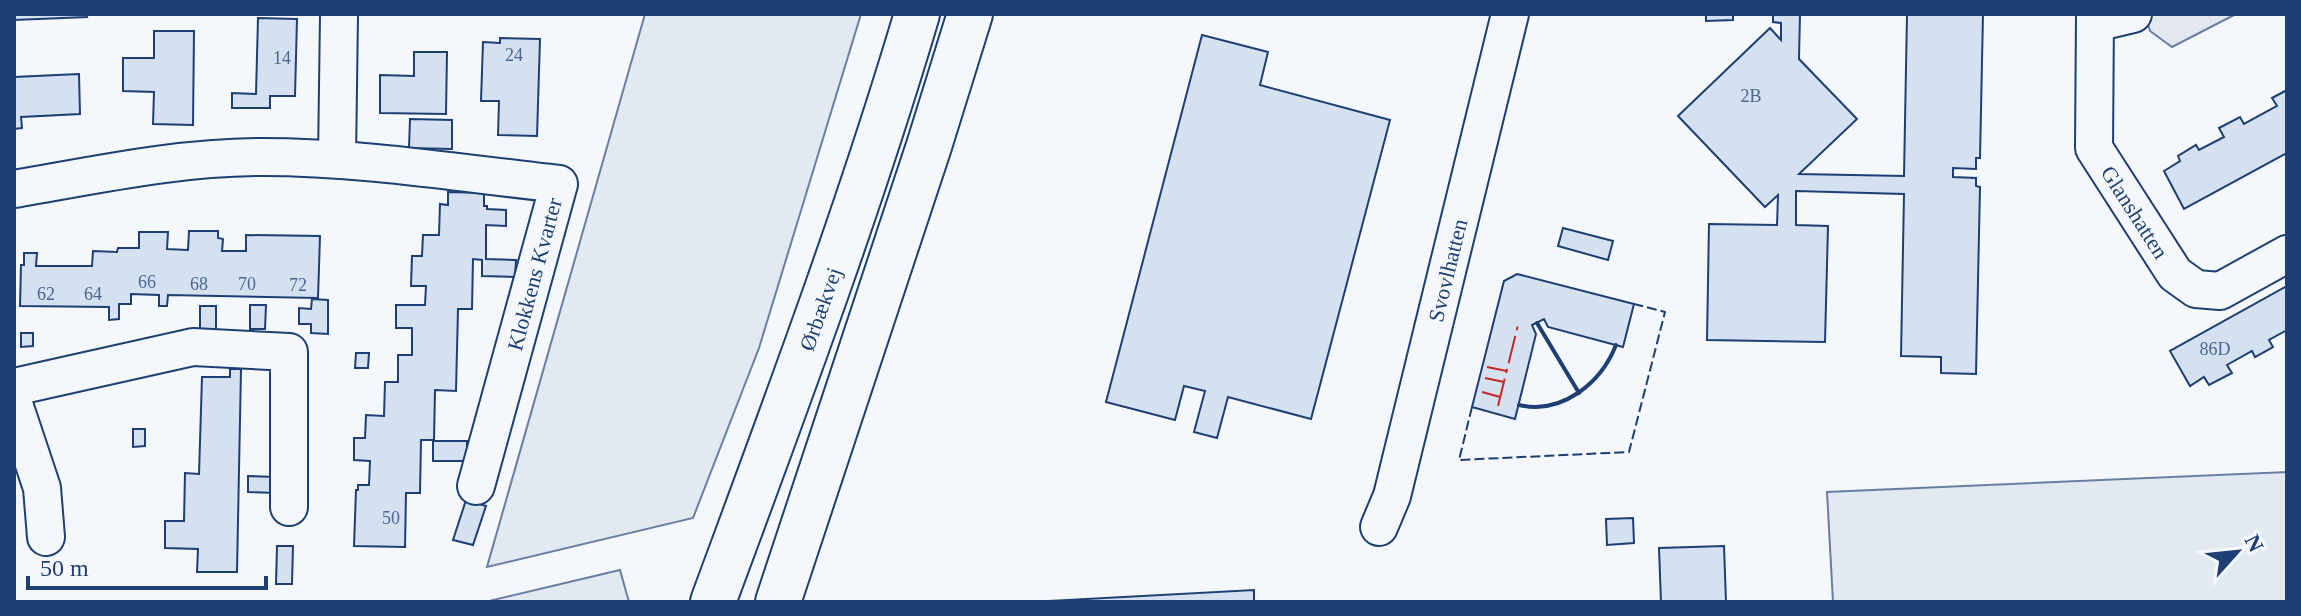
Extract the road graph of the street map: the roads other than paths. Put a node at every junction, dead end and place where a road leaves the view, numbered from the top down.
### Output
1 (339, 14) edge
2 (917, 14) edge
3 (970, 14) edge
4 (1510, 14) edge
5 (2133, 14) edge
6 (2095, 18) edge
7 (337, 159) junction
8 (14, 189) edge
9 (2287, 254) edge
10 (14, 387) edge
11 (14, 404) edge
12 (476, 486) dead end
13 (289, 507) dead end
14 (1379, 527) dead end
15 (46, 537) dead end
16 (713, 602) edge
17 (778, 602) edge

1 - 7 street
2 - 16 main road, Ørbækvej
3 - 17 main road
4 - 14 street, Svovlhatten
5 - 6 street, Glanshatten
6 - 9 street, Glanshatten
7 - 8 street, Klokkens Kvarter
7 - 12 street, Klokkens Kvarter
10 - 13 street
11 - 15 street

